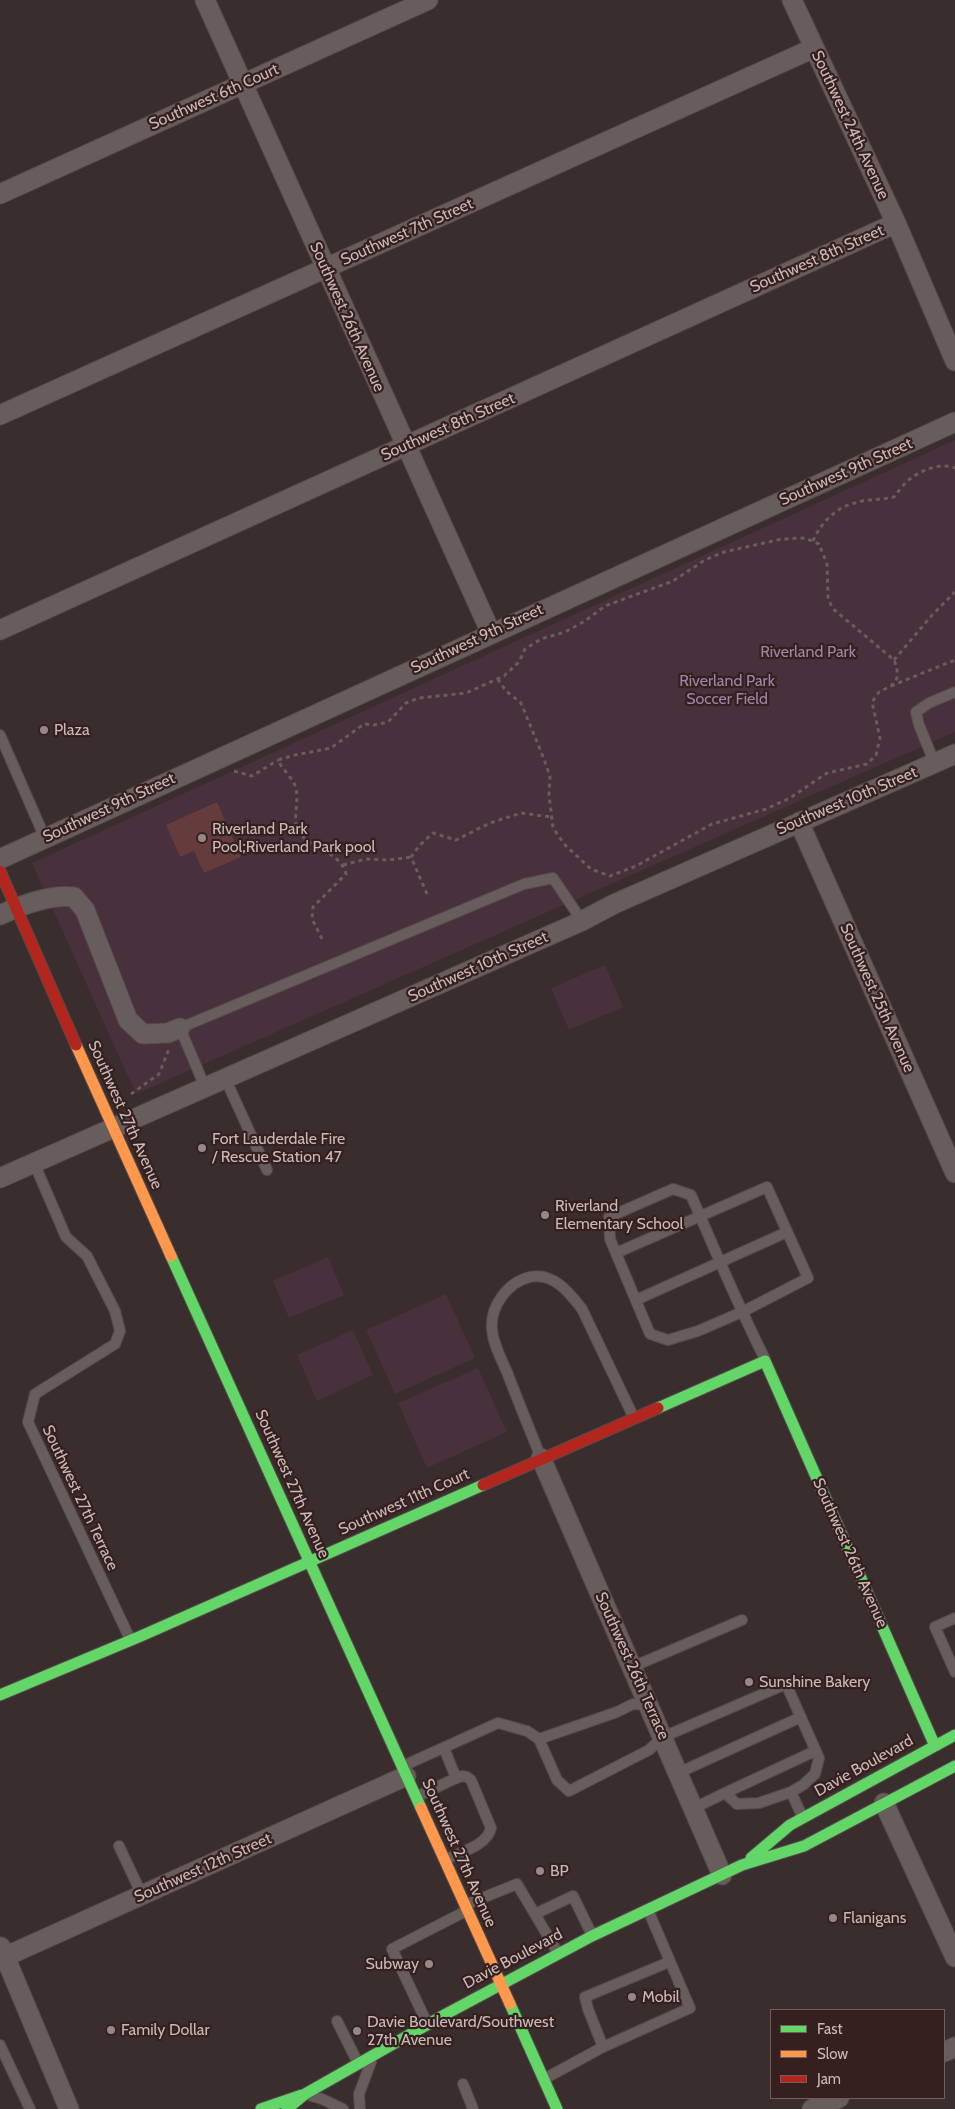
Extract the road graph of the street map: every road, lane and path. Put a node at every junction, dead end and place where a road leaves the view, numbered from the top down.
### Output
1 (205, 0) edge
2 (428, 0) edge
3 (792, 0) edge
4 (814, 48) junction
5 (242, 84) junction
6 (0, 194) edge
7 (896, 224) junction
8 (326, 268) junction
9 (955, 361) edge
10 (0, 414) edge
11 (955, 422) edge
12 (406, 446) junction
13 (955, 468) edge
14 (813, 541) junction
15 (955, 592) edge
16 (0, 630) edge
17 (492, 633) junction
18 (894, 660) junction
19 (955, 660) edge
20 (497, 678) junction
21 (891, 686) junction
22 (955, 692) edge
23 (0, 737) edge
24 (955, 754) edge
25 (935, 764) junction
26 (551, 817) junction
27 (799, 822) junction
28 (45, 838) junction
29 (411, 857) junction
30 (0, 859) edge
31 (343, 865) junction
32 (0, 871) edge
33 (427, 894) dead end
34 (8, 911) edge
35 (582, 920) junction
36 (322, 939) dead end
37 (175, 1035) junction
38 (225, 1078) junction
39 (205, 1087) junction
40 (130, 1094) dead end
41 (113, 1128) junction
42 (34, 1163) junction
43 (267, 1170) dead end
44 (955, 1173) edge
45 (0, 1178) edge
46 (700, 1217) junction
47 (787, 1232) junction
48 (616, 1253) junction
49 (720, 1261) junction
50 (636, 1300) junction
51 (742, 1312) junction
52 (765, 1361) junction
53 (634, 1418) junction
54 (541, 1458) junction
55 (309, 1562) junction
56 (955, 1618) edge
57 (742, 1620) dead end
58 (130, 1640) junction
59 (632, 1667) junction
60 (955, 1672) edge
61 (0, 1696) edge
62 (650, 1705) junction
63 (801, 1717) junction
64 (955, 1735) edge
65 (663, 1737) junction
66 (539, 1739) junction
67 (935, 1746) junction
68 (444, 1748) junction
69 (815, 1751) junction
70 (955, 1766) edge
71 (404, 1771) junction
72 (678, 1773) junction
73 (456, 1778) junction
74 (790, 1792) junction
75 (725, 1793) junction
76 (416, 1797) junction
77 (884, 1804) junction
78 (694, 1808) junction
79 (803, 1818) junction
80 (119, 1846) dead end
81 (444, 1860) junction
82 (742, 1865) junction
83 (722, 1875) junction
84 (142, 1895) junction
85 (466, 1908) junction
86 (648, 1910) junction
87 (535, 1914) junction
88 (592, 1936) junction
89 (2, 1954) edge
90 (558, 1954) junction
91 (955, 1957) edge
92 (670, 1962) junction
93 (500, 1984) junction
94 (337, 2022) dead end
95 (428, 2024) junction
96 (0, 2045) edge
97 (603, 2046) junction
98 (374, 2055) junction
99 (359, 2064) junction
100 (543, 2079) junction
101 (463, 2084) dead end
102 (305, 2094) junction
103 (836, 2099) edge
104 (30, 2109) edge
105 (69, 2109) edge
106 (261, 2109) edge
107 (287, 2109) edge
108 (343, 2109) edge
109 (360, 2109) edge
110 (473, 2109) edge
111 (557, 2109) edge
112 (812, 2109) edge

1 - 5 street, Southwest 26th Avenue
2 - 5 street, Southwest 6th Court
3 - 4 street, Southwest 24th Avenue
4 - 7 street, Southwest 24th Avenue
4 - 8 street, Southwest 7th Street
5 - 6 street, Southwest 6th Court
5 - 8 street, Southwest 26th Avenue
7 - 9 street, Southwest 24th Avenue
7 - 12 street, Southwest 8th Street
8 - 10 street, Southwest 7th Street
8 - 12 street, Southwest 26th Avenue
11 - 17 street, Southwest 9th Street
12 - 16 street, Southwest 8th Street
12 - 17 street, Southwest 26th Avenue
13 - 14 path
14 - 18 path
14 - 20 path
15 - 18 path
17 - 28 street, Southwest 9th Street
18 - 21 path
19 - 21 path
20 - 26 path
20 - 31 path
21 - 26 path
22 - 25 lane
23 - 28 lane
24 - 25 street, Southwest 10th Street
25 - 27 street, Southwest 10th Street
26 - 29 path
27 - 35 street, Southwest 10th Street
27 - 44 street, Southwest 25th Avenue
28 - 30 street, Southwest 9th Street
29 - 31 path
29 - 33 path
31 - 36 path
32 - 34 street, Southwest 27th Avenue
34 - 37 street
34 - 41 street, Southwest 27th Avenue
35 - 37 lane
35 - 38 street, Southwest 10th Street
37 - 39 lane
37 - 40 path
38 - 39 street, Southwest 10th Street
38 - 43 lane
39 - 41 street, Southwest 10th Street
41 - 42 street, Southwest 10th Street
41 - 55 street, Southwest 27th Avenue
42 - 45 street, Southwest 10th Street
42 - 58 lane, Southwest 27th Terrace
46 - 47 lane
46 - 48 lane
46 - 48 lane
46 - 49 lane
47 - 49 lane
47 - 51 lane
48 - 50 lane
49 - 50 lane
49 - 51 lane
50 - 51 lane
51 - 52 lane
52 - 53 street, Southwest 11th Court
52 - 67 street, Southwest 26th Avenue
53 - 54 street, Southwest 11th Court
53 - 54 lane
54 - 55 street, Southwest 11th Court
54 - 59 street, Southwest 26th Terrace
55 - 58 street, Southwest 11th Court
55 - 71 street, Southwest 27th Avenue
56 - 60 lane
57 - 59 lane
58 - 61 street, Southwest 11th Court
59 - 62 street, Southwest 26th Terrace
62 - 65 street, Southwest 26th Terrace
62 - 66 lane
63 - 65 lane
63 - 69 lane
63 - 72 lane
64 - 67 street, Davie Boulevard
65 - 66 lane
65 - 72 street, Southwest 26th Terrace
66 - 68 lane
67 - 79 street, Davie Boulevard
68 - 71 lane
68 - 73 lane
69 - 74 lane
69 - 75 lane
70 - 77 street, Davie Boulevard
71 - 76 street, Southwest 27th Avenue
71 - 84 street, Southwest 12th Street
72 - 78 street, Southwest 26th Terrace
73 - 76 lane
73 - 81 lane
74 - 75 lane
74 - 79 lane
75 - 78 lane
76 - 81 street, Southwest 27th Avenue
77 - 82 street, Davie Boulevard
77 - 91 street
78 - 83 street, Southwest 26th Terrace
79 - 82 street, Davie Boulevard
80 - 84 lane
81 - 85 street, Southwest 27th Avenue
82 - 83 street, Davie Boulevard
83 - 86 street, Davie Boulevard
84 - 89 street, Southwest 12th Street
85 - 87 lane
85 - 93 street, Southwest 27th Avenue
85 - 95 lane
86 - 88 street, Davie Boulevard
86 - 92 lane
87 - 88 lane
87 - 90 lane
88 - 90 street, Davie Boulevard
89 - 105 street
90 - 93 street, Davie Boulevard
92 - 97 lane
92 - 97 lane
93 - 95 street, Davie Boulevard
93 - 100 street, Southwest 27th Avenue
94 - 99 lane
95 - 98 street, Davie Boulevard
96 - 104 lane
97 - 100 lane
98 - 99 street, Davie Boulevard
98 - 109 lane
99 - 102 street, Davie Boulevard
100 - 111 street, Southwest 27th Avenue
101 - 110 lane
102 - 106 street, Davie Boulevard
102 - 107 street, Davie Boulevard
102 - 108 lane
103 - 112 street

